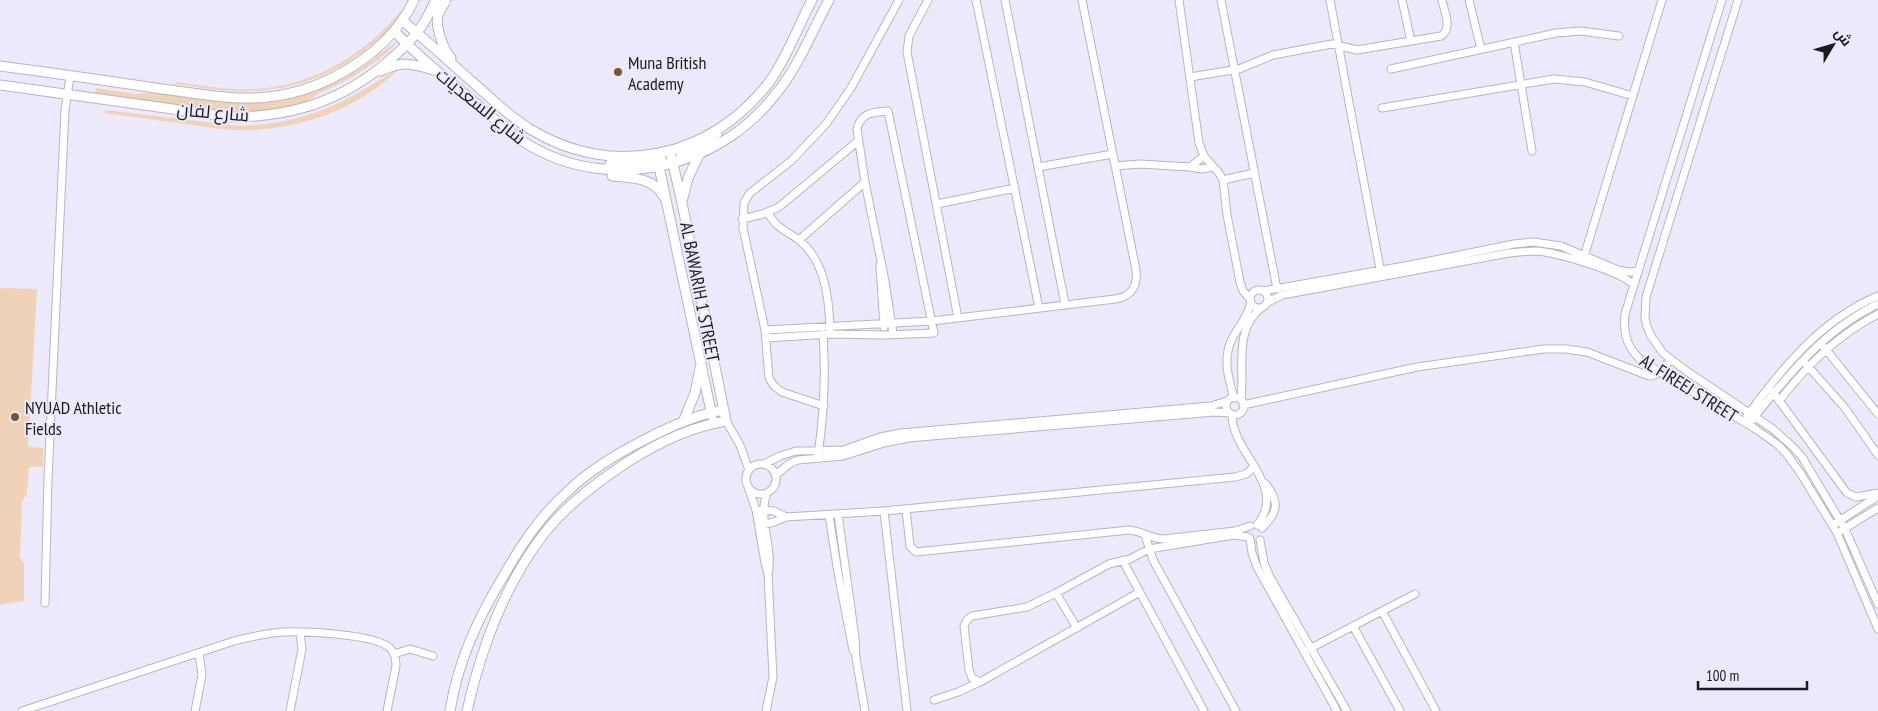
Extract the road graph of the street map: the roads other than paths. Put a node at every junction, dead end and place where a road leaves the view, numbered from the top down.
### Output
1 (414, 0) edge
2 (436, 0) edge
3 (446, 0) edge
4 (812, 0) edge
5 (829, 0) edge
6 (898, 0) edge
7 (928, 0) edge
8 (976, 0) edge
9 (1005, 0) edge
10 (1082, 0) edge
11 (1179, 0) edge
12 (1221, 0) edge
13 (1330, 0) edge
14 (1402, 0) edge
15 (1442, 0) edge
16 (1468, 0) edge
17 (1662, 0) edge
18 (1722, 0) edge
19 (1738, 0) edge
20 (403, 21) junction
21 (394, 31) junction
22 (417, 33) junction
23 (1619, 36) dead end
24 (1411, 41) junction
25 (1514, 42) junction
26 (407, 44) junction
27 (1339, 45) junction
28 (1481, 49) junction
29 (0, 66) edge
30 (1391, 68) dead end
31 (1235, 70) junction
32 (437, 72) junction
33 (70, 77) junction
34 (1190, 77) junction
35 (367, 78) junction
36 (475, 84) junction
37 (1522, 84) junction
38 (0, 85) edge
39 (67, 94) junction
40 (1633, 96) junction
41 (1382, 108) dead end
42 (858, 141) junction
43 (1532, 150) dead end
44 (698, 154) junction
45 (1113, 154) junction
46 (1204, 156) junction
47 (672, 158) junction
48 (560, 160) junction
49 (658, 161) junction
50 (1115, 166) junction
51 (1038, 167) junction
52 (1190, 167) junction
53 (1213, 167) junction
54 (1254, 173) junction
55 (1223, 180) junction
56 (865, 182) junction
57 (1014, 188) junction
58 (667, 204) junction
59 (682, 204) junction
60 (937, 204) junction
61 (768, 212) junction
62 (742, 219) junction
63 (799, 240) junction
64 (1508, 245) junction
65 (1510, 253) junction
66 (1584, 259) junction
67 (1638, 271) junction
68 (1381, 273) junction
69 (1345, 280) junction
70 (1634, 285) junction
71 (1277, 289) junction
72 (1264, 291) junction
73 (1878, 296) edge
74 (1250, 301) junction
75 (1268, 302) junction
76 (1065, 304) junction
77 (1878, 304) edge
78 (1039, 308) junction
79 (1261, 308) junction
80 (1878, 314) edge
81 (958, 318) junction
82 (932, 321) junction
83 (888, 324) junction
84 (830, 325) junction
85 (765, 330) junction
86 (827, 334) junction
87 (893, 334) junction
88 (884, 335) junction
89 (766, 338) junction
90 (1818, 340) junction
91 (1826, 350) junction
92 (1800, 357) junction
93 (1671, 360) junction
94 (701, 363) junction
95 (1808, 367) junction
96 (1660, 372) junction
97 (1769, 386) junction
98 (1774, 393) junction
99 (1236, 401) junction
100 (1779, 401) junction
101 (824, 406) junction
102 (724, 410) junction
103 (711, 412) junction
104 (1231, 414) junction
105 (1878, 414) edge
106 (1752, 415) junction
107 (726, 421) junction
108 (683, 422) junction
109 (1064, 422) junction
110 (713, 423) junction
111 (1746, 423) junction
112 (818, 454) junction
113 (1878, 455) edge
114 (764, 464) junction
115 (1254, 467) junction
116 (749, 470) junction
117 (776, 475) junction
118 (748, 486) junction
119 (767, 493) junction
120 (1878, 495) edge
121 (1878, 508) edge
122 (906, 509) junction
123 (756, 510) junction
124 (764, 510) junction
125 (884, 511) junction
126 (838, 514) junction
127 (829, 515) junction
128 (786, 517) junction
129 (1840, 520) junction
130 (762, 525) junction
131 (1832, 525) junction
132 (1256, 526) junction
133 (1845, 529) junction
134 (1837, 533) junction
135 (1145, 535) junction
136 (1249, 538) junction
137 (1260, 540) junction
138 (1149, 549) junction
139 (1123, 561) junction
140 (846, 572) junction
141 (838, 573) junction
142 (1140, 592) junction
143 (1056, 593) junction
144 (1415, 594) dead end
145 (44, 603) dead end
146 (1878, 604) edge
147 (483, 610) junction
148 (1382, 611) junction
149 (497, 616) junction
150 (849, 620) junction
151 (1353, 626) junction
152 (1077, 628) junction
153 (1878, 629) edge
154 (300, 632) junction
155 (1308, 650) junction
156 (199, 653) junction
157 (394, 654) junction
158 (432, 656) dead end
159 (980, 682) junction
160 (934, 700) dead end
161 (22, 711) edge
162 (195, 711) edge
163 (290, 711) edge
164 (387, 711) edge
165 (450, 711) edge
166 (467, 711) edge
167 (766, 711) edge
168 (865, 711) edge
169 (907, 711) edge
170 (1204, 711) edge
171 (1236, 711) edge
172 (1338, 711) edge
173 (1347, 711) edge
174 (1400, 711) edge
175 (1436, 711) edge

1 - 20 street
2 - 22 street
3 - 36 street
4 - 47 street
5 - 44 street, شارع السعديات
6 - 62 street
7 - 60 street
8 - 57 street
9 - 51 street
10 - 45 street
11 - 34 street
12 - 31 street
13 - 27 street
14 - 24 street
15 - 24 street
16 - 28 street
17 - 40 street
18 - 67 street, AL FIREEJ STREET
19 - 93 street, AL FIREEJ STREET
20 - 21 street, شارع لفان
20 - 22 street, شارع السعديات
21 - 26 street, شارع السعديات
21 - 33 street, شارع لفان
22 - 26 street, شارع لفان
22 - 36 street, شارع السعديات
23 - 25 street
24 - 27 street
25 - 28 street
25 - 37 street
26 - 32 street, شارع السعديات
26 - 35 street, شارع لفان
27 - 31 street
27 - 68 street
28 - 30 street
29 - 33 street, شارع لفان
31 - 34 street
31 - 54 street
32 - 35 street
32 - 48 street, شارع السعديات
33 - 39 street
34 - 46 street
35 - 39 street, شارع لفان
36 - 49 street, شارع السعديات
37 - 40 street
37 - 41 street
37 - 43 street
38 - 39 street, شارع لفان
39 - 145 street
40 - 66 street
42 - 56 street
42 - 61 street
42 - 82 street
44 - 47 street, شارع السعديات
44 - 59 street
45 - 50 street
45 - 51 street
46 - 52 street
46 - 53 street
47 - 49 street, شارع السعديات
47 - 49 street, شارع السعديات
47 - 59 street, AL BAWARIH 1 STREET
48 - 49 street, شارع السعديات
48 - 58 street
49 - 58 street, AL BAWARIH 1 STREET
50 - 52 street
50 - 76 street
51 - 76 street
52 - 53 street
53 - 55 street
54 - 55 street
54 - 71 street
55 - 74 street
56 - 63 street
56 - 83 street
57 - 60 street
57 - 78 street
58 - 94 street, AL BAWARIH 1 STREET
59 - 102 street, AL BAWARIH 1 STREET
60 - 81 street
61 - 62 street
61 - 63 street
62 - 85 street
63 - 84 street
64 - 65 street
64 - 66 street
64 - 68 street
65 - 66 street
65 - 68 street
66 - 67 street
66 - 70 street
67 - 70 street, AL FIREEJ STREET
68 - 69 street
69 - 71 street
69 - 75 street
70 - 96 street, AL FIREEJ STREET
71 - 72 street
72 - 74 street
72 - 75 street
73 - 90 street
74 - 79 street
74 - 99 street
75 - 79 street
76 - 78 street
77 - 90 street
78 - 81 street
79 - 99 street
80 - 91 street
81 - 82 street
82 - 83 street
82 - 87 street
83 - 84 street
83 - 87 street
83 - 88 street
84 - 85 street
84 - 86 street
85 - 89 street
86 - 88 street
86 - 89 street
86 - 101 street
87 - 88 street
89 - 101 street
90 - 91 street
90 - 92 street
91 - 95 street
91 - 105 street
92 - 95 street
92 - 97 street
92 - 98 street
93 - 96 street
93 - 106 street, AL FIREEJ STREET
94 - 103 street, AL BAWARIH 1 STREET
94 - 108 street
95 - 100 street
95 - 113 street
96 - 99 street
96 - 111 street, AL FIREEJ STREET
97 - 98 street
97 - 106 street
98 - 100 street
98 - 106 street
99 - 104 street
99 - 104 street
99 - 109 street
100 - 120 street
101 - 112 street
102 - 103 street
102 - 107 street, AL BAWARIH 1 STREET
103 - 108 street
103 - 110 street, AL BAWARIH 1 STREET
104 - 109 street
104 - 115 street
106 - 111 street
106 - 129 street, AL FIREEJ STREET
107 - 110 street
107 - 116 street
108 - 147 street
109 - 112 street
110 - 149 street
111 - 131 street, AL FIREEJ STREET
112 - 114 street
112 - 117 street
114 - 116 street
114 - 117 street
115 - 122 street
115 - 132 street
116 - 118 street
117 - 119 street
118 - 119 street
118 - 123 street
119 - 124 street
120 - 129 street
121 - 133 street
122 - 125 street
122 - 135 street
123 - 124 street
123 - 130 street
124 - 128 street
124 - 130 street
125 - 126 street
125 - 169 street
126 - 127 street
126 - 140 street
127 - 128 street
127 - 141 street
128 - 130 street
129 - 131 street
129 - 133 street, AL FIREEJ STREET
130 - 167 street
131 - 134 street, AL FIREEJ STREET
132 - 135 street
132 - 136 street
132 - 137 street
133 - 134 street
133 - 146 street, AL FIREEJ STREET
134 - 153 street, AL FIREEJ STREET
135 - 138 street
136 - 137 street
136 - 138 street
136 - 155 street
137 - 155 street
138 - 139 street
138 - 171 street
139 - 142 street
139 - 143 street
140 - 141 street
140 - 150 street
141 - 150 street
142 - 152 street
142 - 170 street
143 - 152 street
143 - 159 street
144 - 148 street
147 - 149 street
147 - 165 street
148 - 151 street
148 - 175 street
149 - 166 street
150 - 168 street
151 - 155 street
151 - 174 street
152 - 159 street
154 - 156 street
154 - 157 street
154 - 163 street
155 - 172 street
155 - 173 street
156 - 161 street
156 - 162 street
157 - 158 street
157 - 164 street
159 - 160 street

